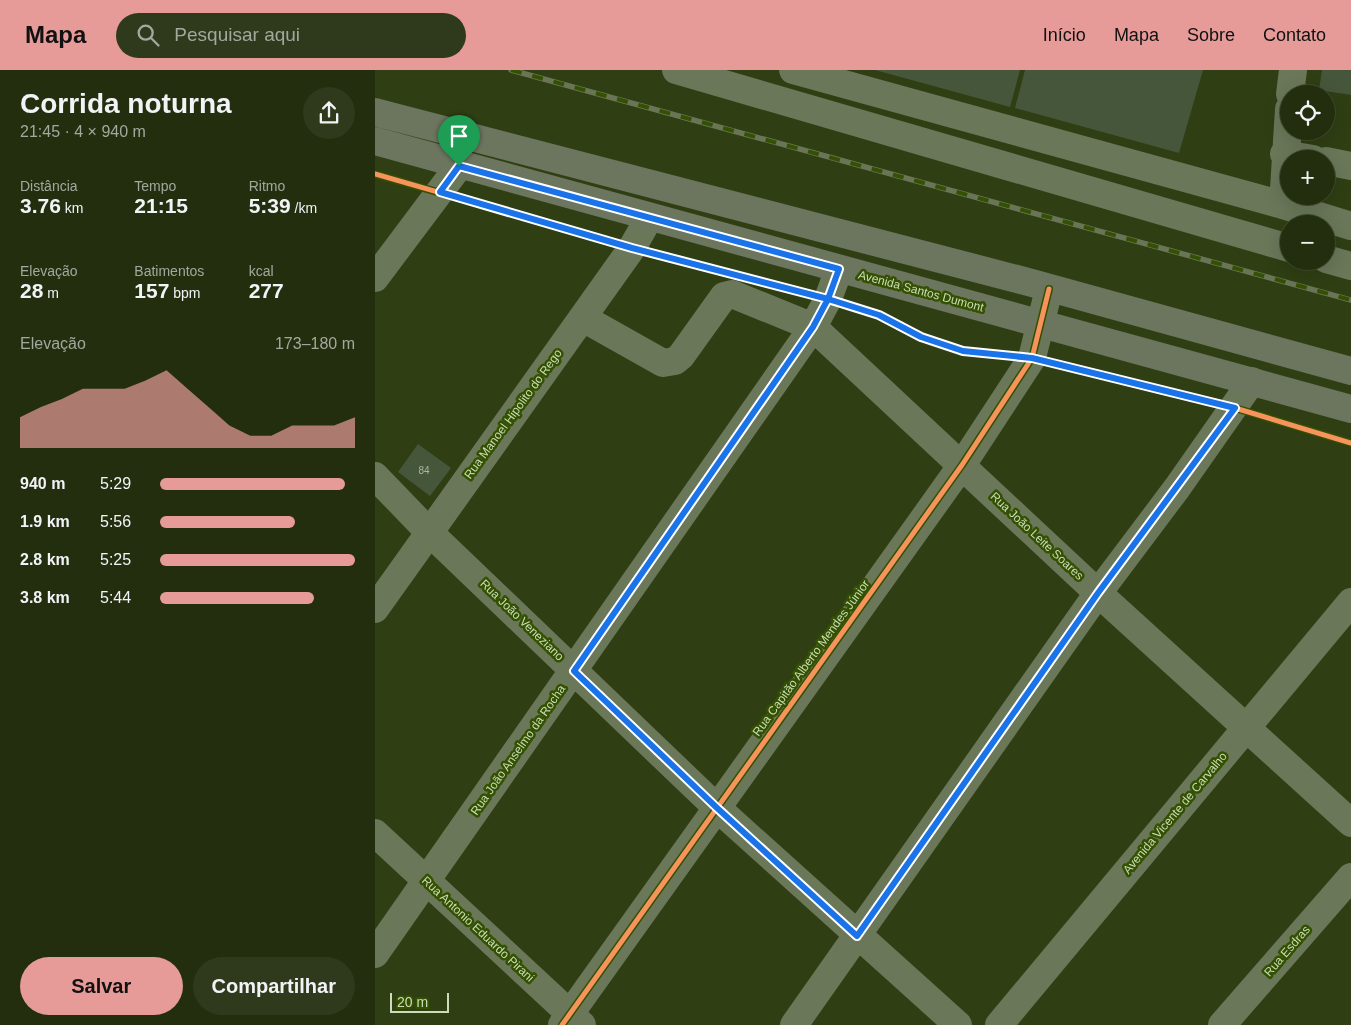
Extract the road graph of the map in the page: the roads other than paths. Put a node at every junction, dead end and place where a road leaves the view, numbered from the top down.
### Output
1 (676, 70) edge
2 (793, 70) edge
3 (1293, 70) edge
4 (1291, 85) edge
5 (375, 112) edge
6 (375, 141) edge
7 (1335, 163) edge
8 (459, 166) junction
9 (1351, 166) edge
10 (1280, 204) edge
11 (1283, 205) edge
12 (649, 218) junction
13 (1351, 226) edge
14 (1280, 245) edge
15 (1335, 262) edge
16 (1351, 266) edge
17 (839, 269) junction
18 (375, 278) edge
19 (1049, 289) junction
20 (583, 318) junction
21 (1041, 325) junction
22 (813, 327) junction
23 (1351, 371) edge
24 (1252, 381) junction
25 (1351, 409) edge
26 (962, 465) junction
27 (375, 476) edge
28 (429, 532) junction
29 (1098, 593) junction
30 (1351, 602) edge
31 (375, 609) edge
32 (574, 671) junction
33 (1247, 728) junction
34 (716, 807) junction
35 (1351, 823) edge
36 (375, 833) edge
37 (1351, 877) edge
38 (426, 882) junction
39 (857, 936) junction
40 (375, 954) edge
41 (571, 1021) edge
42 (794, 1025) edge
43 (958, 1025) edge
44 (999, 1025) edge
45 (1222, 1025) edge

1 - 14 street
2 - 10 street
3 - 4 street
5 - 19 main road
6 - 8 main road, Avenida Santos Dumont
7 - 9 street
8 - 12 main road, Avenida Santos Dumont
8 - 18 street
11 - 13 street
12 - 17 main road, Avenida Santos Dumont
12 - 20 street, Rua Manoel Hipolito do Rego
15 - 16 street
17 - 21 main road, Avenida Santos Dumont
17 - 22 street, Rua João Anselmo da Rocha
19 - 21 street, Rua Capitão Alberto Mendes Júnior
19 - 23 main road
20 - 22 street
20 - 28 street, Rua Manoel Hipolito do Rego
21 - 24 main road, Avenida Santos Dumont
21 - 26 street, Rua Capitão Alberto Mendes Júnior
22 - 26 street, Rua João Leite Soares
22 - 32 street, Rua João Anselmo da Rocha
24 - 25 main road, Avenida Santos Dumont
24 - 29 street
26 - 29 street, Rua João Leite Soares
26 - 34 street, Rua Capitão Alberto Mendes Júnior
27 - 28 street, Rua João Veneziano
28 - 31 street, Rua Manoel Hipolito do Rego
28 - 32 street, Rua João Veneziano
29 - 33 street, Rua João Leite Soares
29 - 39 street
30 - 33 street, Avenida Vicente de Carvalho
32 - 34 street, Rua João Veneziano
32 - 38 street, Rua João Anselmo da Rocha
33 - 35 street, Rua João Leite Soares
33 - 44 street, Avenida Vicente de Carvalho
34 - 39 street, Rua João Veneziano
34 - 41 street, Rua Capitão Alberto Mendes Júnior
36 - 38 street, Rua Antonio Eduardo Pirani
37 - 45 street, Rua Esdras
38 - 40 street, Rua João Anselmo da Rocha
38 - 41 street, Rua Antonio Eduardo Pirani
39 - 42 street
39 - 43 street, Rua João Veneziano

